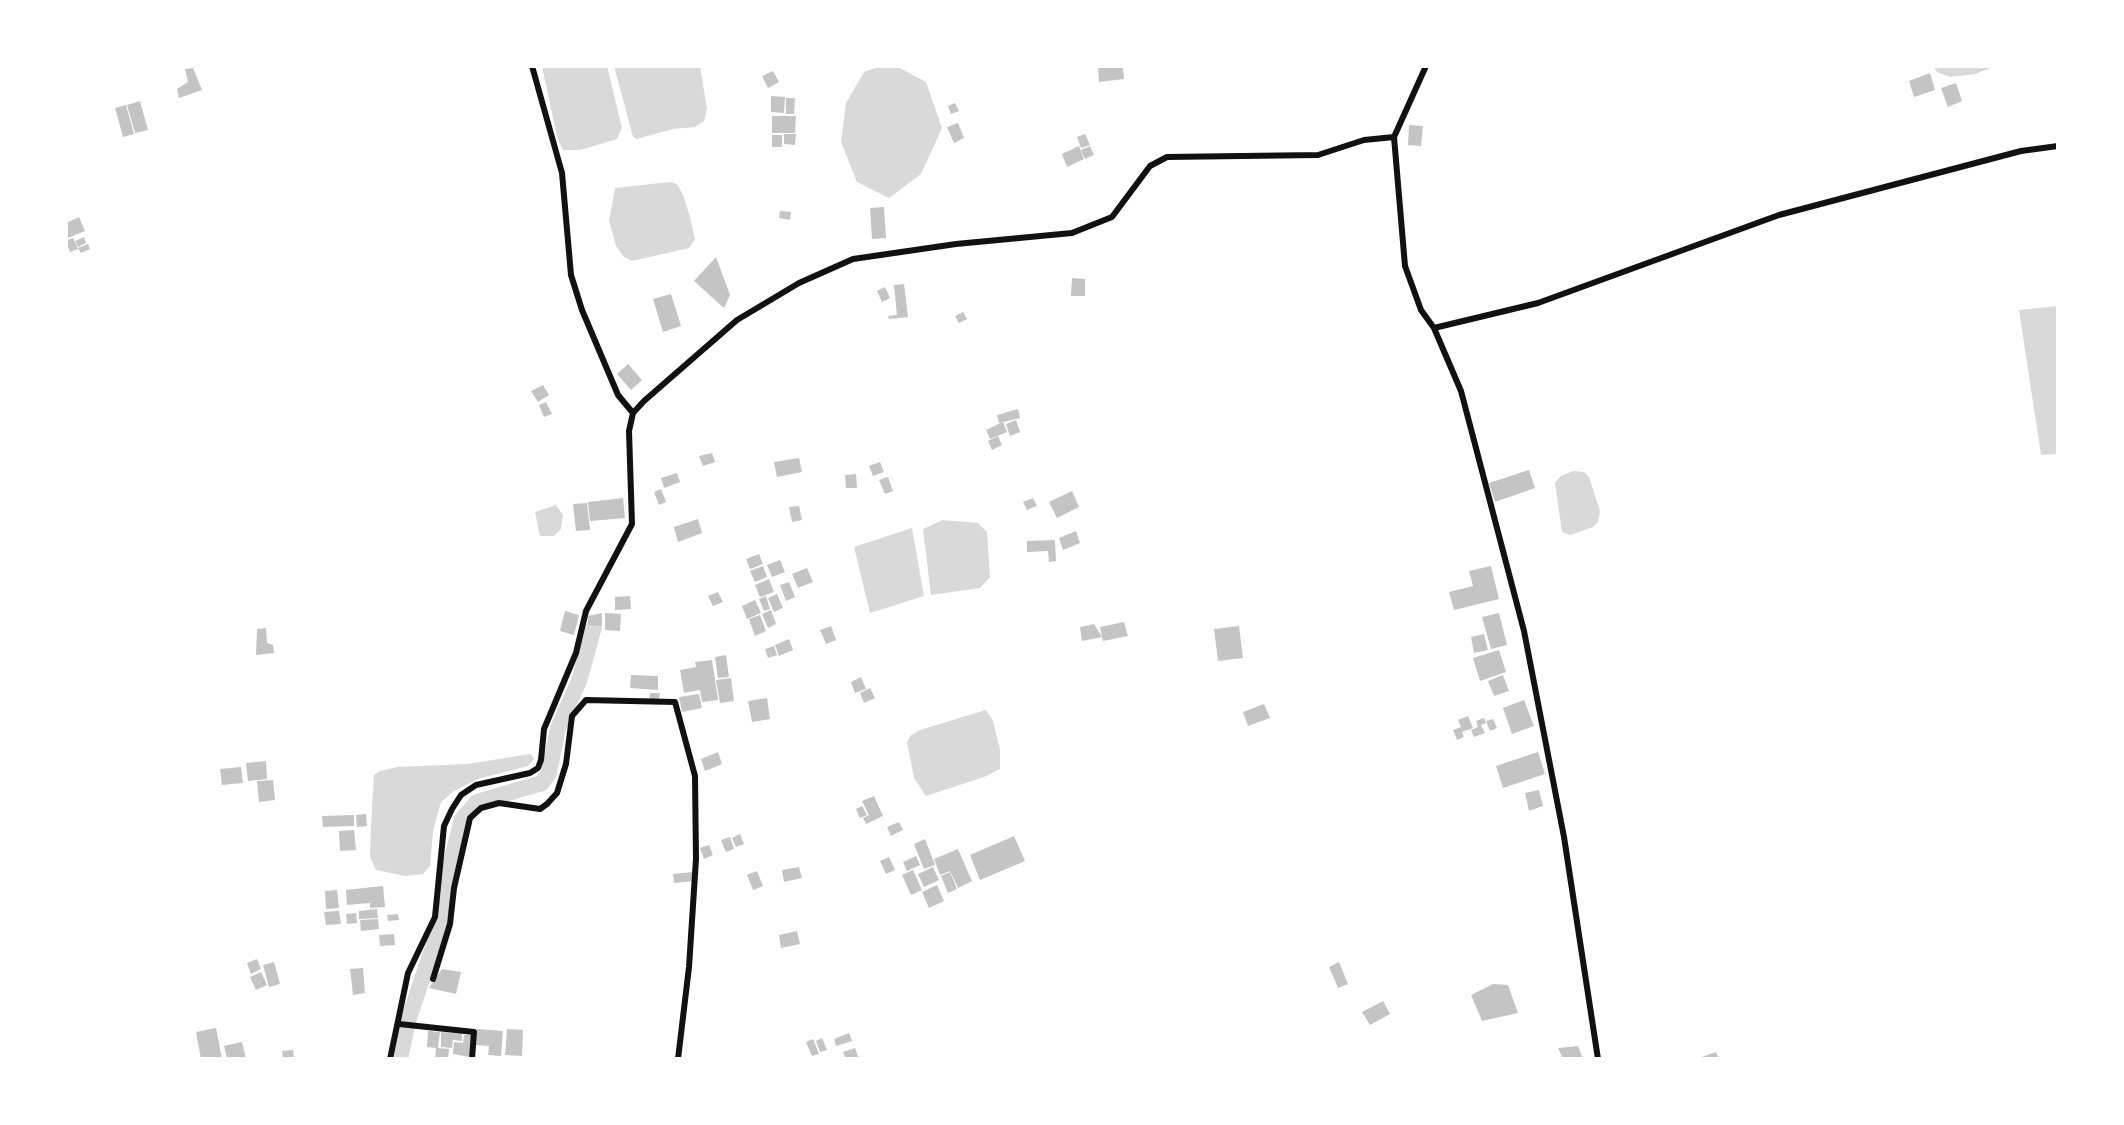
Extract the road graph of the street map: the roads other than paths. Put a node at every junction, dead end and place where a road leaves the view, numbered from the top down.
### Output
1 (532, 66) edge
2 (1426, 66) edge
3 (1394, 137) junction
4 (2058, 146) edge
5 (1434, 328) junction
6 (633, 414) junction
7 (433, 979) dead end
8 (399, 1024) junction
9 (390, 1059) edge
10 (472, 1059) edge
11 (678, 1059) edge
12 (1599, 1059) edge

1 - 6 street
2 - 3 street
3 - 5 street
3 - 6 street
4 - 5 street
5 - 12 street
6 - 8 street
7 - 11 street
8 - 9 street
8 - 10 street

